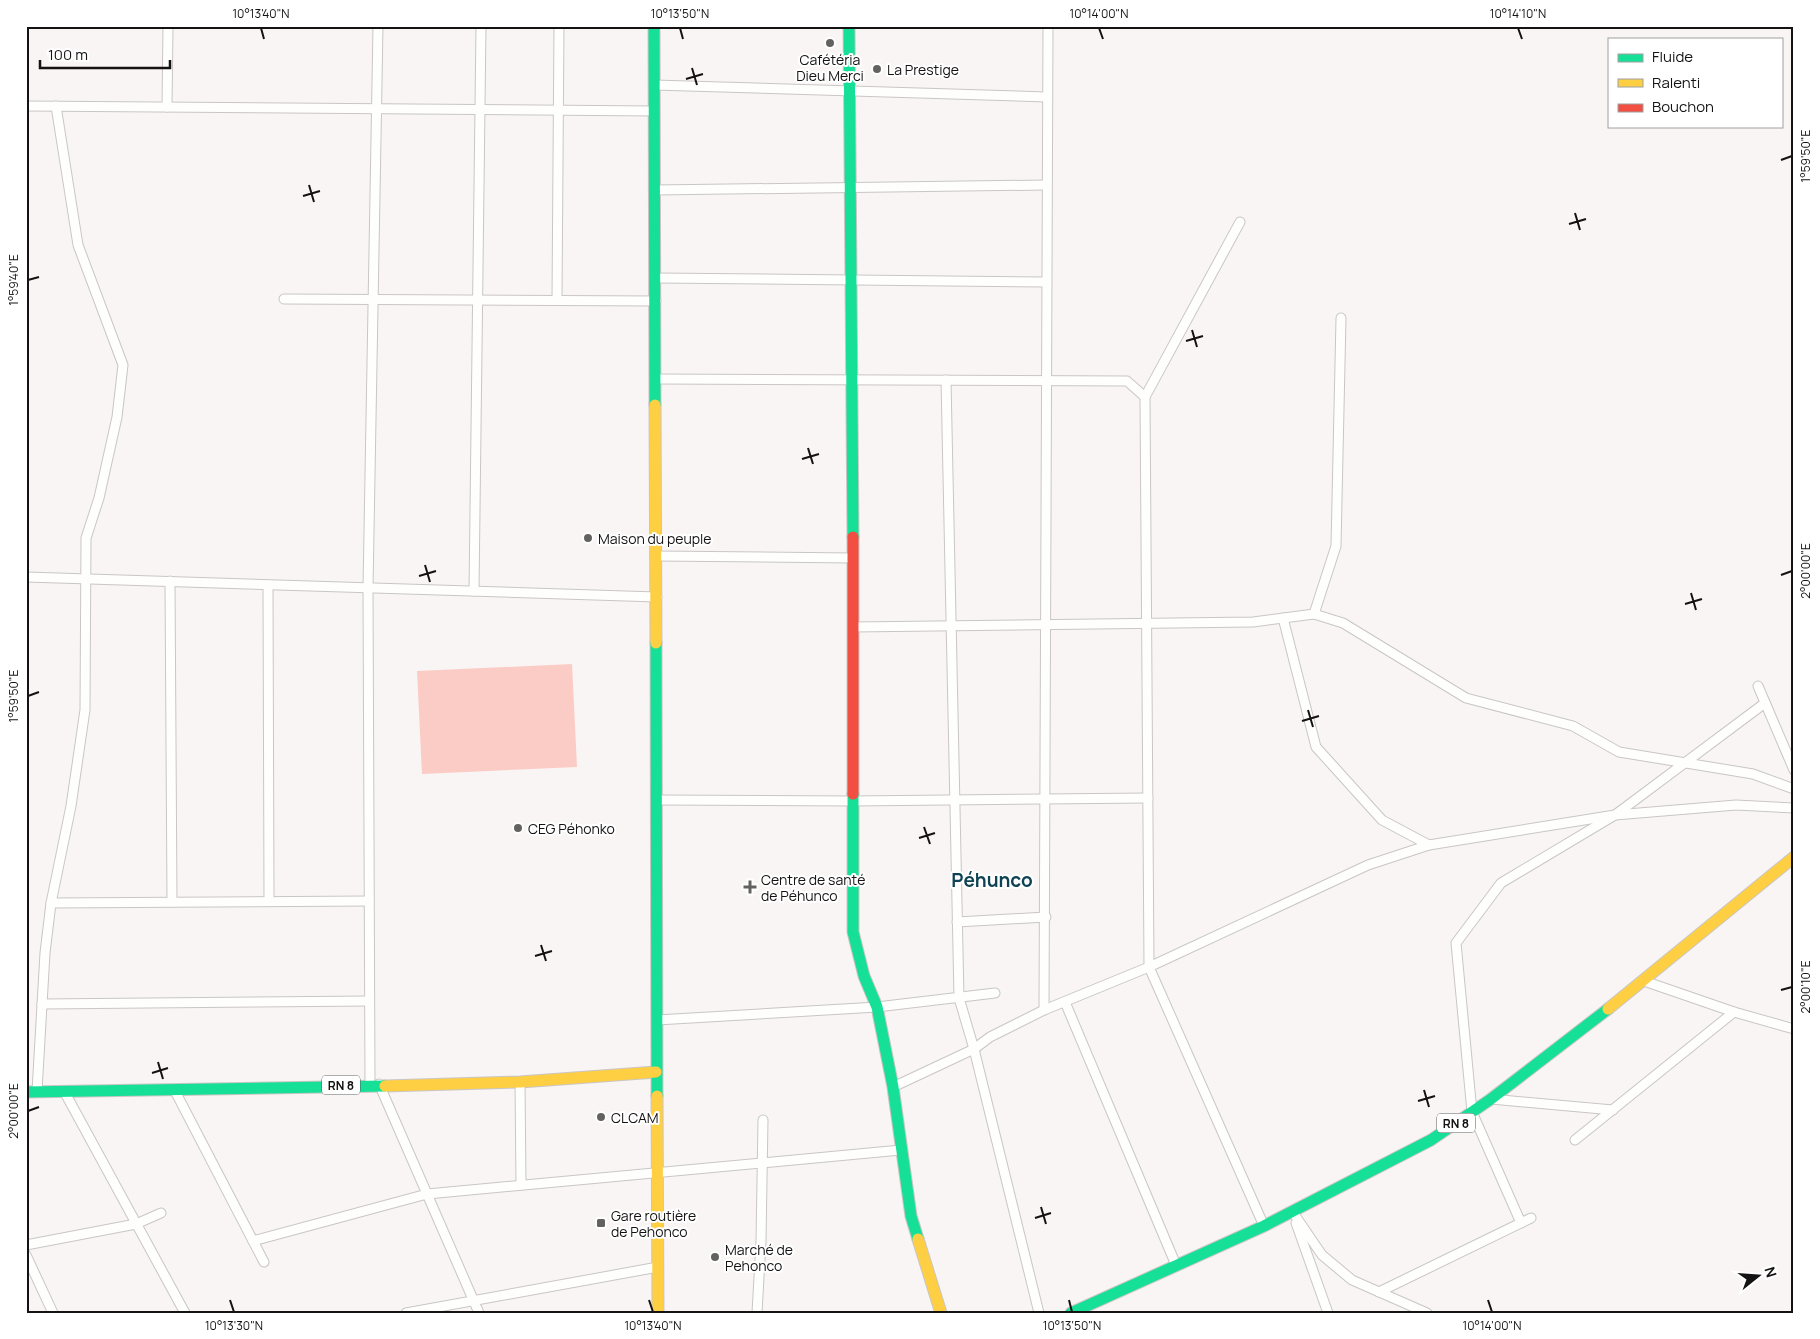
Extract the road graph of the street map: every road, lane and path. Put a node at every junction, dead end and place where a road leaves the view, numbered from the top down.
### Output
1 (168, 26) edge
2 (378, 26) edge
3 (481, 26) edge
4 (559, 26) edge
5 (654, 26) edge
6 (849, 26) edge
7 (1048, 26) edge
8 (654, 85) junction
9 (849, 91) junction
10 (1047, 97) junction
11 (26, 106) edge
12 (56, 106) junction
13 (167, 107) junction
14 (376, 109) junction
15 (480, 110) junction
16 (558, 110) junction
17 (654, 111) junction
18 (1046, 186) junction
19 (850, 188) junction
20 (655, 190) junction
21 (1240, 222) dead end
22 (656, 278) junction
23 (851, 280) junction
24 (1046, 282) junction
25 (284, 299) dead end
26 (373, 299) junction
27 (478, 299) junction
28 (557, 299) junction
29 (656, 301) junction
30 (1341, 318) dead end
31 (656, 379) junction
32 (852, 379) junction
33 (946, 380) junction
34 (1045, 380) junction
35 (1145, 397) junction
36 (656, 556) junction
37 (853, 558) junction
38 (26, 577) edge
39 (87, 579) junction
40 (170, 582) junction
41 (268, 584) junction
42 (368, 588) junction
43 (474, 591) junction
44 (657, 597) junction
45 (1314, 614) junction
46 (1283, 618) junction
47 (1147, 623) junction
48 (1045, 625) junction
49 (951, 626) junction
50 (853, 628) junction
51 (1758, 686) dead end
52 (1765, 703) junction
53 (1684, 763) junction
54 (1794, 770) edge
55 (1794, 789) edge
56 (1148, 798) junction
57 (1046, 799) junction
58 (657, 800) junction
59 (955, 800) junction
60 (853, 801) junction
61 (1794, 808) edge
62 (1616, 815) junction
63 (1428, 845) junction
64 (1794, 857) edge
65 (369, 901) junction
66 (172, 902) junction
67 (269, 902) junction
68 (51, 903) junction
69 (1046, 917) junction
70 (957, 922) junction
71 (1149, 967) junction
72 (1644, 981) junction
73 (995, 993) dead end
74 (959, 998) junction
75 (369, 1001) junction
76 (1065, 1002) junction
77 (42, 1004) junction
78 (877, 1007) junction
79 (1044, 1010) junction
80 (1734, 1012) junction
81 (657, 1020) junction
82 (1794, 1029) edge
83 (974, 1049) junction
84 (656, 1072) junction
85 (520, 1082) junction
86 (374, 1084) junction
87 (893, 1087) junction
88 (64, 1091) junction
89 (175, 1091) junction
90 (32, 1092) edge
91 (1491, 1098) junction
92 (1613, 1110) junction
93 (1472, 1112) junction
94 (763, 1120) dead end
95 (1575, 1140) dead end
96 (902, 1150) junction
97 (762, 1164) junction
98 (658, 1174) junction
99 (521, 1185) junction
100 (427, 1194) junction
101 (1292, 1211) junction
102 (161, 1213) dead end
103 (1531, 1218) dead end
104 (1522, 1223) junction
105 (136, 1224) junction
106 (1264, 1226) junction
107 (253, 1241) junction
108 (26, 1244) edge
109 (26, 1255) edge
110 (264, 1262) dead end
111 (1176, 1265) junction
112 (658, 1267) junction
113 (1380, 1292) junction
114 (473, 1301) junction
115 (53, 1313) edge
116 (185, 1313) edge
117 (406, 1313) edge
118 (479, 1313) edge
119 (658, 1313) edge
120 (756, 1313) edge
121 (941, 1313) edge
122 (1039, 1313) edge
123 (1071, 1313) edge
124 (1328, 1313) edge
125 (1427, 1313) edge

1 - 13 street
2 - 14 street
3 - 15 street
4 - 16 street
5 - 8 main road
6 - 9 main road
7 - 10 street
8 - 9 street
8 - 17 main road
9 - 10 street
9 - 19 main road
10 - 18 street
11 - 12 street
12 - 13 street
12 - 39 street
13 - 14 street
14 - 15 street
14 - 26 street
15 - 16 street
15 - 27 street
16 - 17 street
16 - 28 street
17 - 20 main road
18 - 19 street
18 - 24 street
19 - 20 street
19 - 23 main road
20 - 22 main road
21 - 35 street
22 - 23 street
22 - 29 main road
23 - 24 street
23 - 32 main road
24 - 34 street
25 - 26 street
26 - 27 street
26 - 42 street
27 - 28 street
27 - 43 street
28 - 29 street
29 - 31 main road
30 - 45 street
31 - 32 street
31 - 36 main road
32 - 33 street
32 - 37 main road
33 - 34 street
33 - 49 street
34 - 35 street
34 - 48 street
35 - 47 street
36 - 37 street
36 - 44 main road
37 - 50 main road
38 - 39 street
39 - 40 street
39 - 68 street
40 - 41 street
40 - 66 street
41 - 42 street
41 - 67 street
42 - 43 street
42 - 65 street
43 - 44 street
44 - 58 main road
45 - 46 street
45 - 53 street
46 - 47 street
46 - 63 street
47 - 48 street
47 - 56 street
48 - 49 street
48 - 57 street
49 - 50 street
49 - 59 street
50 - 60 main road
51 - 52 street
52 - 53 street
52 - 54 street
53 - 55 street
53 - 62 street
56 - 57 street
56 - 71 street
57 - 59 street
57 - 69 street
58 - 60 street
58 - 81 main road
59 - 60 street
59 - 70 street
60 - 78 main road
61 - 62 street
62 - 63 street
62 - 93 street
63 - 71 street
64 - 72 main road, RN 8
65 - 67 street
65 - 75 street
66 - 67 street
66 - 68 street
68 - 77 street
69 - 70 street
69 - 79 street
70 - 74 street
71 - 76 street
71 - 106 street
72 - 80 street
72 - 91 main road, RN 8
73 - 74 street
74 - 78 street
74 - 83 street
75 - 77 street
75 - 86 street
76 - 79 street
76 - 111 street
77 - 90 street
78 - 81 street
78 - 87 main road
79 - 83 street
80 - 82 street
80 - 92 street
81 - 84 main road
83 - 87 street
83 - 122 street
84 - 85 main road, RN 8
84 - 98 main road
85 - 86 main road, RN 8
85 - 99 street
86 - 89 main road, RN 8
86 - 100 street
87 - 96 main road
88 - 89 main road, RN 8
88 - 90 main road, RN 8
88 - 105 street
89 - 107 street
91 - 92 street
91 - 93 main road, RN 8
92 - 95 street
93 - 101 main road, RN 8
93 - 104 street
94 - 97 street
96 - 97 street
96 - 121 main road
97 - 98 street
97 - 120 street
98 - 99 street
98 - 112 main road
99 - 100 street
100 - 107 street
100 - 114 street
101 - 106 main road, RN 8
101 - 113 street
101 - 124 street
102 - 105 street
103 - 104 street
104 - 113 street
105 - 108 street
105 - 116 street
106 - 111 main road, RN 8
107 - 110 street
109 - 115 street
111 - 123 main road, RN 8
112 - 114 street
112 - 119 main road
113 - 125 street
114 - 117 street
114 - 118 street

